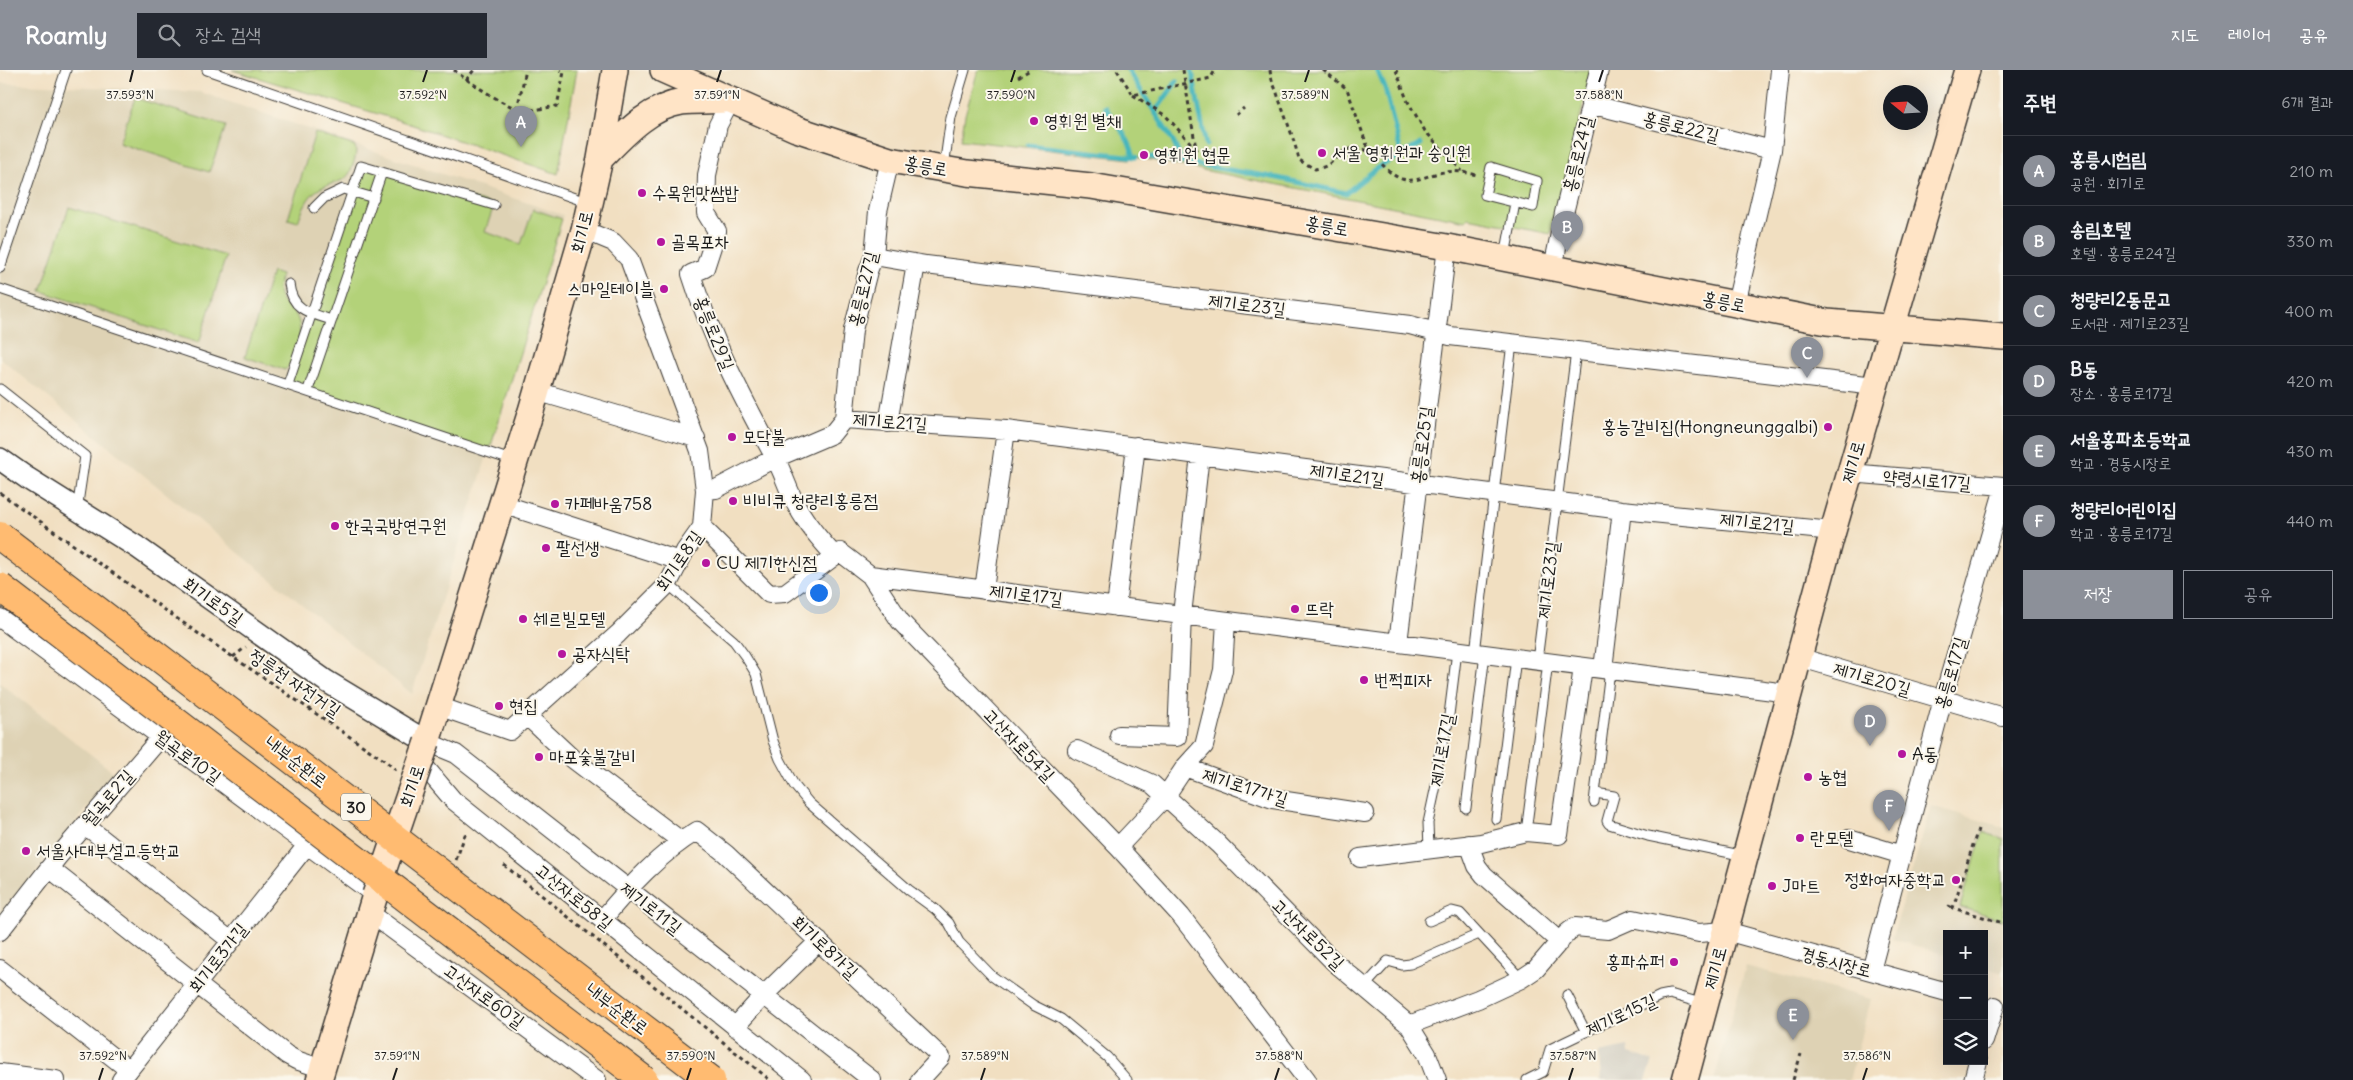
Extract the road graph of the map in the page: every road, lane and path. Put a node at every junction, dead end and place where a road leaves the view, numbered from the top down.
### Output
1 (66, 70) edge
2 (207, 70) edge
3 (450, 70) edge
4 (474, 70) edge
5 (526, 70) edge
6 (560, 70) edge
7 (615, 70) edge
8 (663, 70) edge
9 (700, 70) edge
10 (965, 70) edge
11 (1030, 70) edge
12 (1117, 70) edge
13 (1183, 70) edge
14 (1215, 70) edge
15 (1270, 70) edge
16 (1323, 70) edge
17 (1396, 70) edge
18 (1599, 70) edge
19 (1780, 70) edge
20 (1967, 70) edge
21 (455, 71) edge
22 (1018, 77) dead end
23 (466, 80) junction
24 (1184, 84) junction
25 (1133, 94) junction
26 (731, 100) junction
27 (1590, 104) junction
28 (1244, 108) dead end
29 (517, 109) junction
30 (1236, 115) dead end
31 (1772, 150) junction
32 (1370, 151) junction
33 (600, 159) junction
34 (890, 160) junction
35 (944, 170) junction
36 (382, 172) junction
37 (352, 191) junction
38 (374, 198) junction
39 (1515, 202) junction
40 (590, 203) junction
41 (494, 205) dead end
42 (314, 208) dead end
43 (584, 230) junction
44 (1447, 247) junction
45 (874, 256) junction
46 (1505, 259) junction
47 (916, 264) junction
48 (0, 268) edge
49 (1553, 268) junction
50 (289, 284) dead end
51 (0, 289) edge
52 (1736, 304) junction
53 (311, 314) junction
54 (332, 320) junction
55 (1892, 329) junction
56 (1436, 332) junction
57 (2003, 337) edge
58 (1512, 343) junction
59 (1576, 351) junction
60 (288, 384) junction
61 (1875, 386) junction
62 (0, 389) edge
63 (308, 390) junction
64 (536, 391) junction
65 (844, 419) junction
66 (888, 423) junction
67 (1006, 430) junction
68 (696, 438) junction
69 (1136, 446) junction
70 (1200, 454) junction
71 (776, 458) junction
72 (0, 459) edge
73 (515, 461) junction
74 (1850, 473) junction
75 (1417, 484) junction
76 (2003, 486) edge
77 (705, 490) junction
78 (2003, 491) edge
79 (0, 493) edge
80 (1494, 494) junction
81 (1557, 502) junction
82 (502, 504) junction
83 (77, 510) junction
84 (1622, 510) junction
85 (702, 527) junction
86 (1833, 531) junction
87 (0, 536) edge
88 (835, 556) junction
89 (680, 561) junction
90 (870, 575) junction
91 (668, 584) junction
92 (0, 587) edge
93 (984, 590) junction
94 (1116, 607) junction
95 (1182, 615) junction
96 (0, 618) edge
97 (1226, 621) junction
98 (1398, 643) junction
99 (1457, 650) junction
100 (1480, 653) junction
101 (1798, 657) junction
102 (1516, 658) junction
103 (1543, 662) junction
104 (1582, 667) junction
105 (1606, 670) junction
106 (1788, 693) junction
107 (1943, 700) junction
108 (438, 706) junction
109 (2002, 714) edge
110 (526, 716) junction
111 (1119, 735) dead end
112 (161, 737) junction
113 (1077, 750) dead end
114 (416, 759) junction
115 (1185, 768) junction
116 (1165, 797) junction
117 (1466, 808) dead end
118 (1365, 813) dead end
119 (1496, 819) dead end
120 (85, 825) junction
121 (1978, 830) dead end
122 (1526, 832) junction
123 (1849, 839) dead end
124 (680, 841) junction
125 (1469, 844) junction
126 (308, 845) junction
127 (1118, 847) junction
128 (1429, 849) junction
129 (1902, 855) junction
130 (1745, 856) junction
131 (1360, 858) dead end
132 (49, 868) junction
133 (628, 889) junction
134 (372, 904) junction
135 (1948, 906) dead end
136 (1953, 908) junction
137 (602, 920) junction
138 (1429, 921) dead end
139 (2003, 923) edge
140 (0, 931) edge
141 (1726, 931) junction
142 (1479, 934) junction
143 (231, 941) junction
144 (819, 941) junction
145 (1560, 942) junction
146 (0, 969) edge
147 (1871, 971) junction
148 (1520, 979) junction
149 (196, 985) junction
150 (1364, 988) junction
151 (1943, 991) edge
152 (1567, 995) dead end
153 (763, 996) junction
154 (1706, 1005) junction
155 (1994, 1006) edge
156 (1409, 1025) junction
157 (735, 1027) junction
158 (1988, 1027) edge
159 (1586, 1032) junction
160 (1800, 1054) dead end
161 (1977, 1065) edge
162 (0, 1073) edge
163 (125, 1075) edge
164 (321, 1075) edge
165 (56, 1080) edge
166 (597, 1080) edge
167 (644, 1080) edge
168 (710, 1080) edge
169 (802, 1080) edge
170 (872, 1080) edge
171 (920, 1080) edge
172 (1127, 1080) edge
173 (1307, 1080) edge
174 (1436, 1080) edge
175 (1527, 1080) edge
176 (1684, 1080) edge
177 (1793, 1080) edge
178 (1973, 1080) edge

1 - 48 lane
2 - 40 lane
3 - 21 path
4 - 23 path
5 - 29 path
6 - 29 path
7 - 33 main road, 회기로
8 - 26 main road, 홍릉로
9 - 26 main road
10 - 35 lane
11 - 22 path
12 - 25 path
13 - 24 path
14 - 24 path
15 - 32 path
16 - 32 path
17 - 32 path
18 - 27 street, 홍릉로24길
19 - 31 street
20 - 55 main road, 제기로
21 - 23 path
23 - 29 path
24 - 25 path
24 - 25 path
26 - 33 main road
26 - 34 main road, 홍릉로
26 - 71 street, 홍릉로29길
27 - 31 street, 홍릉로22길
27 - 49 street, 홍릉로24길
28 - 30 path
31 - 52 street
33 - 40 main road, 회기로
34 - 35 main road, 홍릉로
34 - 45 street, 홍릉로27길
35 - 44 main road, 홍릉로
36 - 37 lane
36 - 38 lane
36 - 41 lane
37 - 38 lane
37 - 42 lane
37 - 53 lane
38 - 54 lane
39 - 39 lane
39 - 46 lane
40 - 43 main road, 회기로
43 - 64 main road, 회기로
43 - 68 street, 회기로8길
44 - 46 main road, 홍릉로
44 - 56 street, 홍릉로25길
45 - 47 street, 제기로23길
45 - 65 street, 홍릉로27길
46 - 49 main road, 홍릉로
47 - 56 street, 제기로23길
47 - 66 street
49 - 52 main road, 홍릉로
50 - 53 lane
51 - 60 lane
52 - 55 main road, 홍릉로
53 - 54 lane
53 - 60 lane
54 - 63 lane
55 - 57 main road, 홍릉로
55 - 61 main road, 제기로
56 - 58 street, 제기로23길
56 - 75 street, 홍릉로25길
58 - 59 street, 제기로23길
58 - 80 lane
59 - 61 street, 제기로23길
59 - 81 lane, 제기로23길
60 - 63 lane
61 - 74 main road, 제기로
62 - 83 lane
63 - 73 lane
64 - 68 street
64 - 73 main road, 회기로
65 - 66 street, 제기로21길
65 - 71 street, 제기로21길
66 - 67 street, 제기로21길
67 - 69 street, 제기로21길
67 - 93 street
68 - 77 street, 회기로8길
69 - 70 street, 제기로21길
69 - 94 street
70 - 75 street, 제기로21길
70 - 95 street
71 - 77 street, 제기로21길
71 - 88 street, 홍릉로29길
72 - 83 street, 회기로5길
73 - 82 main road, 회기로
74 - 76 street, 약령시로17길
74 - 86 main road, 제기로
75 - 80 street, 제기로21길
75 - 98 street, 홍릉로25길
77 - 85 street, 회기로8길
78 - 107 street, 홍릉로17길
79 - 114 path, 정릉천 자전거길
80 - 81 street, 제기로21길
80 - 100 lane
81 - 84 street, 제기로21길
81 - 103 lane, 제기로23길
82 - 89 street
82 - 108 main road, 회기로
83 - 114 street, 회기로5길
84 - 86 street, 제기로21길
84 - 105 street
85 - 88 street
85 - 89 street, 회기로8길
86 - 101 main road, 제기로
87 - 168 highway, 내부순환로 / 30, bridge
88 - 90 street, 고산자로54길
89 - 91 street, 회기로8길
90 - 93 street, 제기로17길
90 - 127 street, 고산자로54길
91 - 110 street, 회기로8길
91 - 172 lane
92 - 167 highway, 30, bridge
93 - 94 street, 제기로17길
94 - 95 street, 제기로17길
95 - 97 street, 제기로17길
95 - 111 street
96 - 112 street, 월곡로10길
97 - 98 street, 제기로17길
97 - 115 street, 제기로17가길
98 - 99 street, 제기로17길
99 - 100 street, 제기로17길
99 - 128 lane, 제기로17길
100 - 102 street, 제기로17길
100 - 117 lane, 제기로17길
101 - 106 main road, 제기로
101 - 107 street, 제기로20길
102 - 103 street, 제기로17길
102 - 119 lane
103 - 104 street, 제기로17길
103 - 122 lane
104 - 105 street, 제기로17길
104 - 122 street
105 - 106 street, 제기로17길
105 - 130 lane
106 - 130 main road, 제기로
107 - 109 street, 제기로20길
107 - 129 street, 홍릉로17길
108 - 110 street, 회기로8길
108 - 114 main road, 회기로
110 - 124 street
112 - 120 street, 월곡로2길
112 - 126 street, 월곡로10길
113 - 116 street, 고산자로52길
114 - 133 street, 제기로11길
114 - 134 main road, 회기로, bridge
114 - 137 street, 고산자로58길
115 - 116 street, 제기로17가길
115 - 118 street, 제기로17가길
116 - 127 street
116 - 150 street, 고산자로52길
120 - 132 street, 월곡로2길
120 - 143 street
121 - 136 path
122 - 125 street
123 - 129 street
124 - 133 street, 회기로8가길
124 - 144 street, 회기로8가길
125 - 128 street
125 - 145 street
126 - 134 street, 월곡로10길
126 - 143 street, 회기로3가길
127 - 173 street, 고산자로54길
128 - 131 street
129 - 147 street, 홍릉로17길
130 - 141 main road, 제기로
132 - 140 street, 월곡로2길
132 - 149 street, 회기로
133 - 137 street, 회기로8가길
133 - 153 street, 제기로11길
134 - 164 main road, 회기로
134 - 166 street, 고산자로60길
135 - 136 path
136 - 139 path
137 - 157 street, 고산자로58길
138 - 142 lane
141 - 145 street
141 - 147 street, 경동시장로
141 - 154 main road, 제기로
142 - 148 lane
142 - 150 lane
143 - 149 street, 회기로3가길
144 - 153 street
144 - 171 street, 회기로8가길
145 - 148 street
146 - 163 street, 회기로3가길
147 - 151 street, 경동시장로
148 - 156 street
149 - 163 street, 회기로3가길
149 - 164 street, 회기로
150 - 156 street, 고산자로52길
152 - 159 lane
153 - 157 street
153 - 170 street, 제기로11길
154 - 159 lane, 제기로15길
154 - 176 main road, 제기로
155 - 158 street
156 - 174 street, 고산자로52길
157 - 169 street, 고산자로58길
159 - 175 lane, 제기로15길
160 - 177 path
161 - 178 street
162 - 165 street

